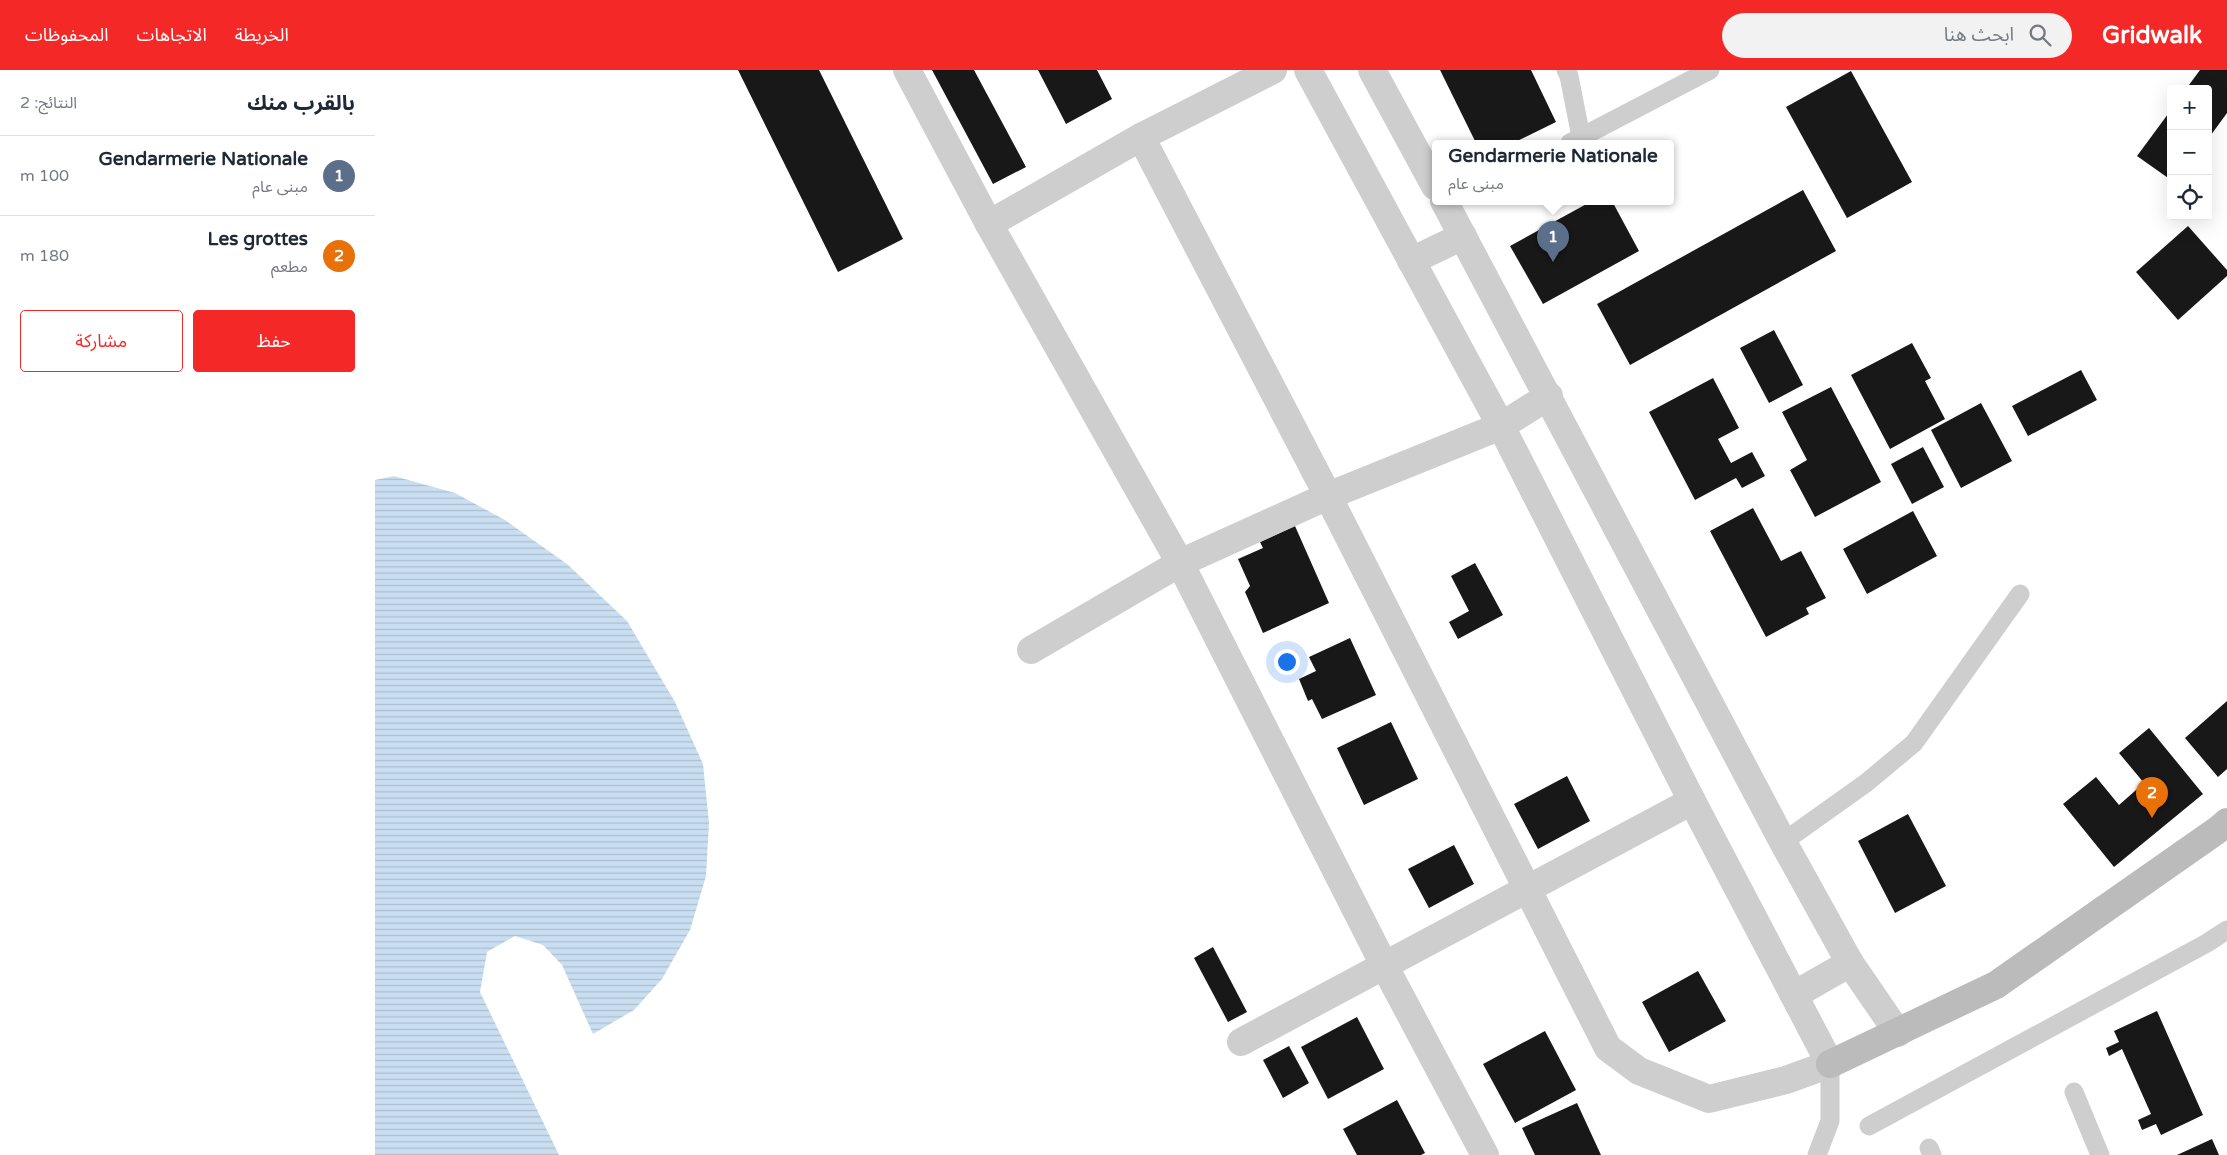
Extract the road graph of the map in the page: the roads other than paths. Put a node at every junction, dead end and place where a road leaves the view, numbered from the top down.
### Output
1 (907, 70) edge
2 (1273, 70) edge
3 (1308, 70) edge
4 (1372, 70) edge
5 (1709, 70) edge
6 (1568, 72) edge
7 (1141, 137) junction
8 (1576, 140) edge
9 (1432, 173) edge
10 (1450, 205) edge
11 (989, 224) junction
12 (1463, 236) junction
13 (1411, 261) junction
14 (1549, 396) junction
15 (1501, 426) junction
16 (1328, 496) junction
17 (1180, 563) junction
18 (2021, 594) dead end
19 (1031, 650) dead end
20 (1692, 801) junction
21 (2224, 828) edge
22 (1783, 842) junction
23 (1526, 888) junction
24 (2227, 930) edge
25 (1850, 963) junction
26 (1384, 965) junction
27 (1794, 995) junction
28 (1898, 1033) junction
29 (1241, 1042) dead end
30 (1831, 1064) junction
31 (2074, 1092) dead end
32 (1869, 1126) dead end
33 (1485, 1155) edge
34 (1817, 1155) edge
35 (2100, 1155) edge

1 - 11 street
2 - 7 street
3 - 13 street
4 - 9 street
5 - 8 lane
6 - 8 lane
7 - 11 street
7 - 16 street
10 - 12 street
11 - 17 street
12 - 13 street
12 - 14 street
13 - 15 street
14 - 15 street
14 - 22 street
15 - 16 street
15 - 20 street
16 - 17 street
16 - 23 street
17 - 19 street
17 - 26 street
18 - 22 lane
20 - 23 street
20 - 27 street
21 - 28 main road
22 - 25 street
23 - 26 street
23 - 30 street
24 - 32 lane
25 - 27 street
25 - 28 street
26 - 29 street
26 - 33 street
27 - 30 street
28 - 30 main road
30 - 34 lane
31 - 35 lane

